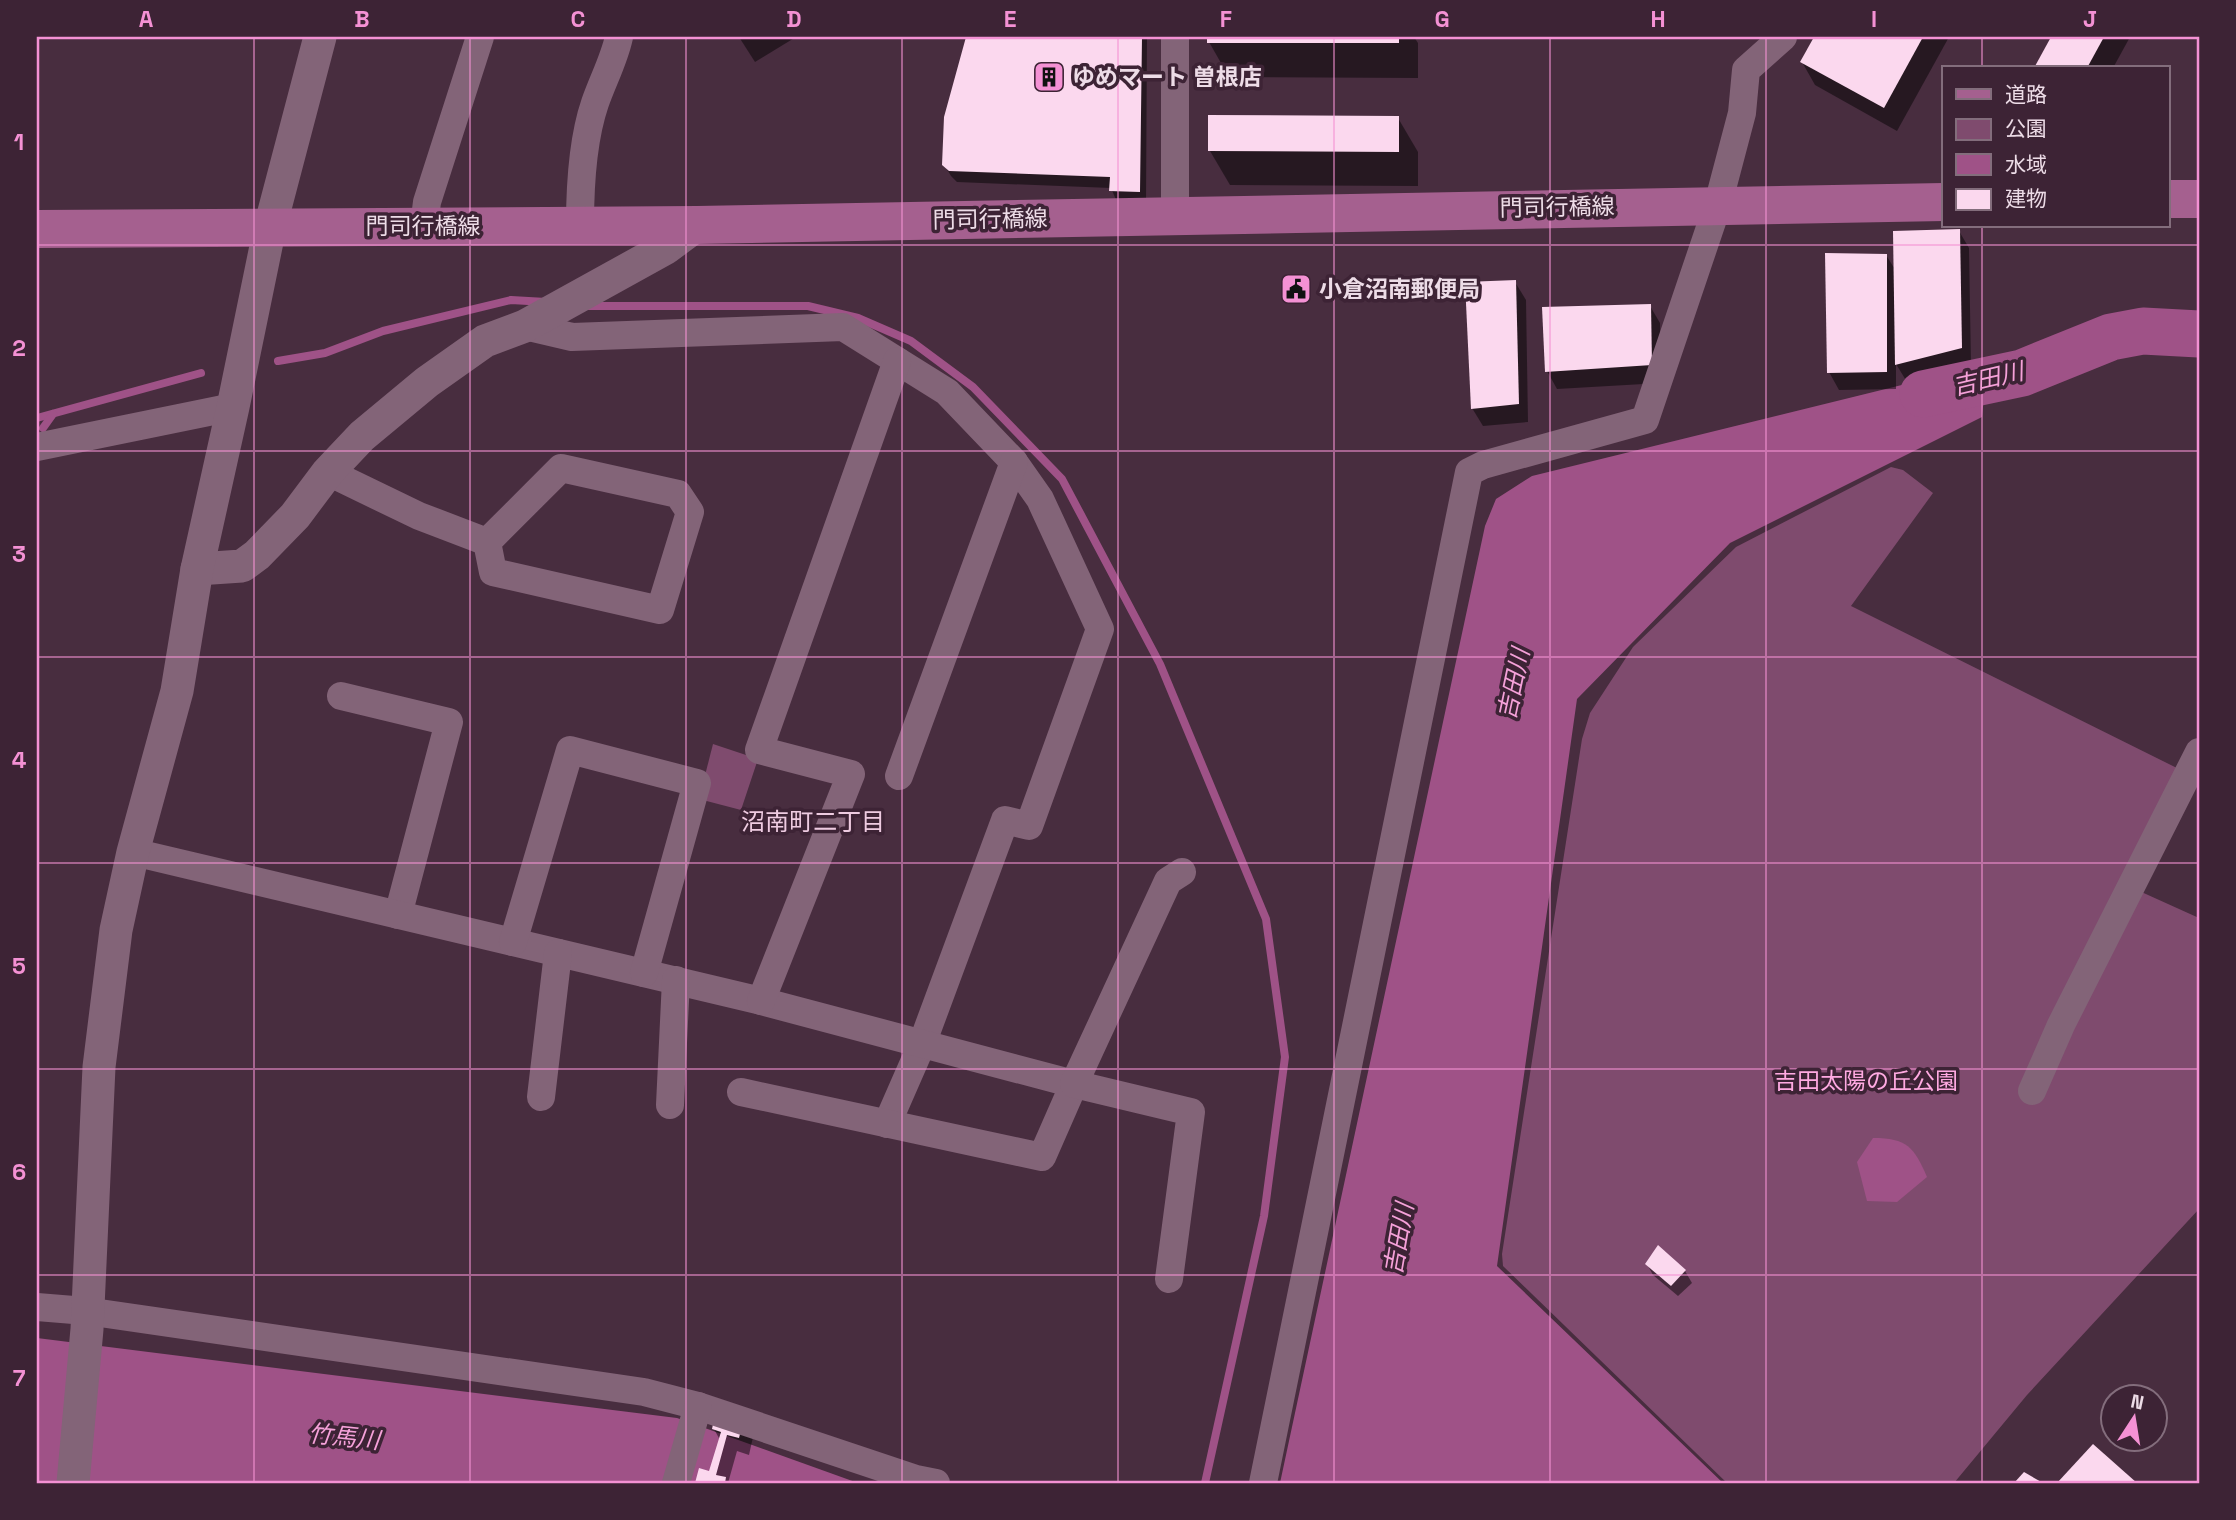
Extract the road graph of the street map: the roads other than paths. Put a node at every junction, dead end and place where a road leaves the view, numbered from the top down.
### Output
1 (320, 37) edge
2 (480, 37) edge
3 (619, 37) edge
4 (1175, 37) edge
5 (1783, 37) edge
6 (2170, 199) edge
7 (2199, 199) edge
8 (1942, 202) edge
9 (1718, 204) junction
10 (1175, 215) junction
11 (580, 225) junction
12 (697, 225) junction
13 (424, 226) junction
14 (270, 227) junction
15 (37, 229) edge
16 (531, 323) junction
17 (897, 361) junction
18 (239, 380) junction
19 (37, 447) edge
20 (1014, 461) junction
21 (328, 472) junction
22 (487, 542) junction
23 (197, 569) junction
24 (341, 696) dead end
25 (2199, 752) edge
26 (899, 776) dead end
27 (133, 852) junction
28 (1182, 872) dead end
29 (398, 915) junction
30 (513, 942) junction
31 (558, 953) junction
32 (644, 973) junction
33 (676, 980) junction
34 (761, 1001) junction
35 (922, 1044) junction
36 (1073, 1084) junction
37 (2032, 1091) dead end
38 (741, 1092) dead end
39 (541, 1097) dead end
40 (670, 1105) dead end
41 (887, 1124) junction
42 (1169, 1279) dead end
43 (37, 1307) edge
44 (87, 1320) junction
45 (696, 1413) junction
46 (73, 1483) edge
47 (676, 1483) edge
48 (936, 1483) edge
49 (1263, 1483) edge

1 - 14 street
2 - 13 street
3 - 11 street
4 - 10 street
5 - 9 street
6 - 7 main road
8 - 9 main road, 門司行橋線
9 - 10 main road, 門司行橋線
9 - 49 street
10 - 12 main road, 門司行橋線
11 - 12 main road, 門司行橋線
11 - 13 main road, 門司行橋線
12 - 16 street
13 - 14 main road, 門司行橋線
14 - 15 main road, 門司行橋線
14 - 18 street
16 - 17 street
16 - 21 street
17 - 20 street
17 - 34 street
18 - 19 street
18 - 23 street
20 - 26 street
20 - 35 street
21 - 22 street
21 - 23 street
22 - 22 street
23 - 27 street
24 - 29 street
25 - 37 street
27 - 29 street
27 - 44 street
28 - 36 street
29 - 30 street
30 - 31 street
30 - 32 street
31 - 32 street
31 - 39 street
32 - 33 street
33 - 34 street
33 - 40 street
34 - 35 street
35 - 36 street
35 - 41 street
36 - 41 street
36 - 42 street
38 - 41 street
43 - 44 street
44 - 45 street
44 - 46 street
45 - 47 street
45 - 48 street

